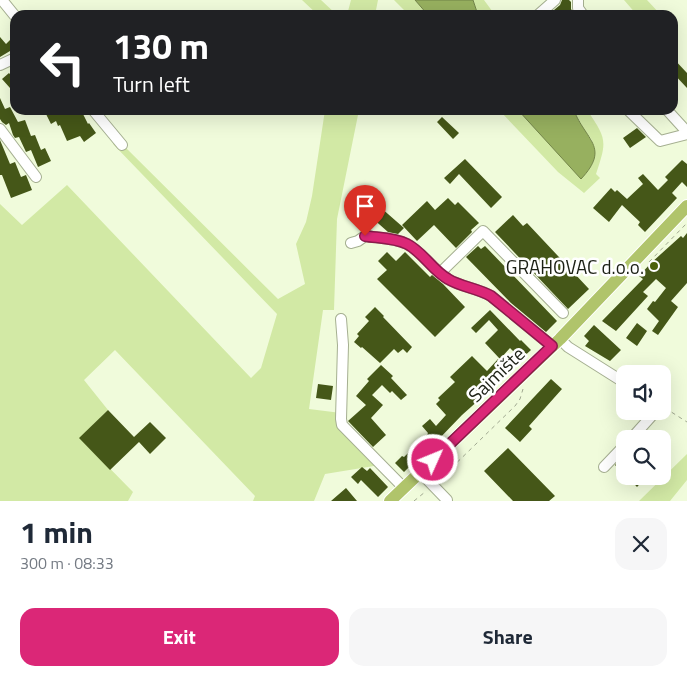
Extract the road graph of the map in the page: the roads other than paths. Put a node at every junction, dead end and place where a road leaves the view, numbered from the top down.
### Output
1 (2, 0) edge
2 (555, 0) edge
3 (10, 10) edge
4 (544, 10) edge
5 (97, 115) edge
6 (633, 115) edge
7 (671, 115) edge
8 (0, 129) edge
9 (687, 133) edge
10 (122, 145) dead end
11 (36, 177) dead end
12 (687, 206) edge
13 (352, 243) dead end
14 (440, 273) junction
15 (563, 313) dead end
16 (341, 319) dead end
17 (556, 342) junction
18 (616, 377) edge
19 (648, 420) edge
20 (639, 430) edge
21 (616, 454) edge
22 (604, 467) dead end
23 (420, 472) junction
24 (404, 488) junction
25 (447, 500) edge
26 (390, 501) edge

1 - 3 street
2 - 4 street
5 - 10 street
6 - 9 street
7 - 9 street
8 - 11 street
12 - 17 main road, Sajmište
13 - 14 street
14 - 15 street
14 - 17 street
16 - 24 street
17 - 18 street
17 - 23 main road, Sajmište
19 - 20 street
21 - 22 street
23 - 24 main road, Sajmište
23 - 25 street
24 - 26 main road, Sajmište

